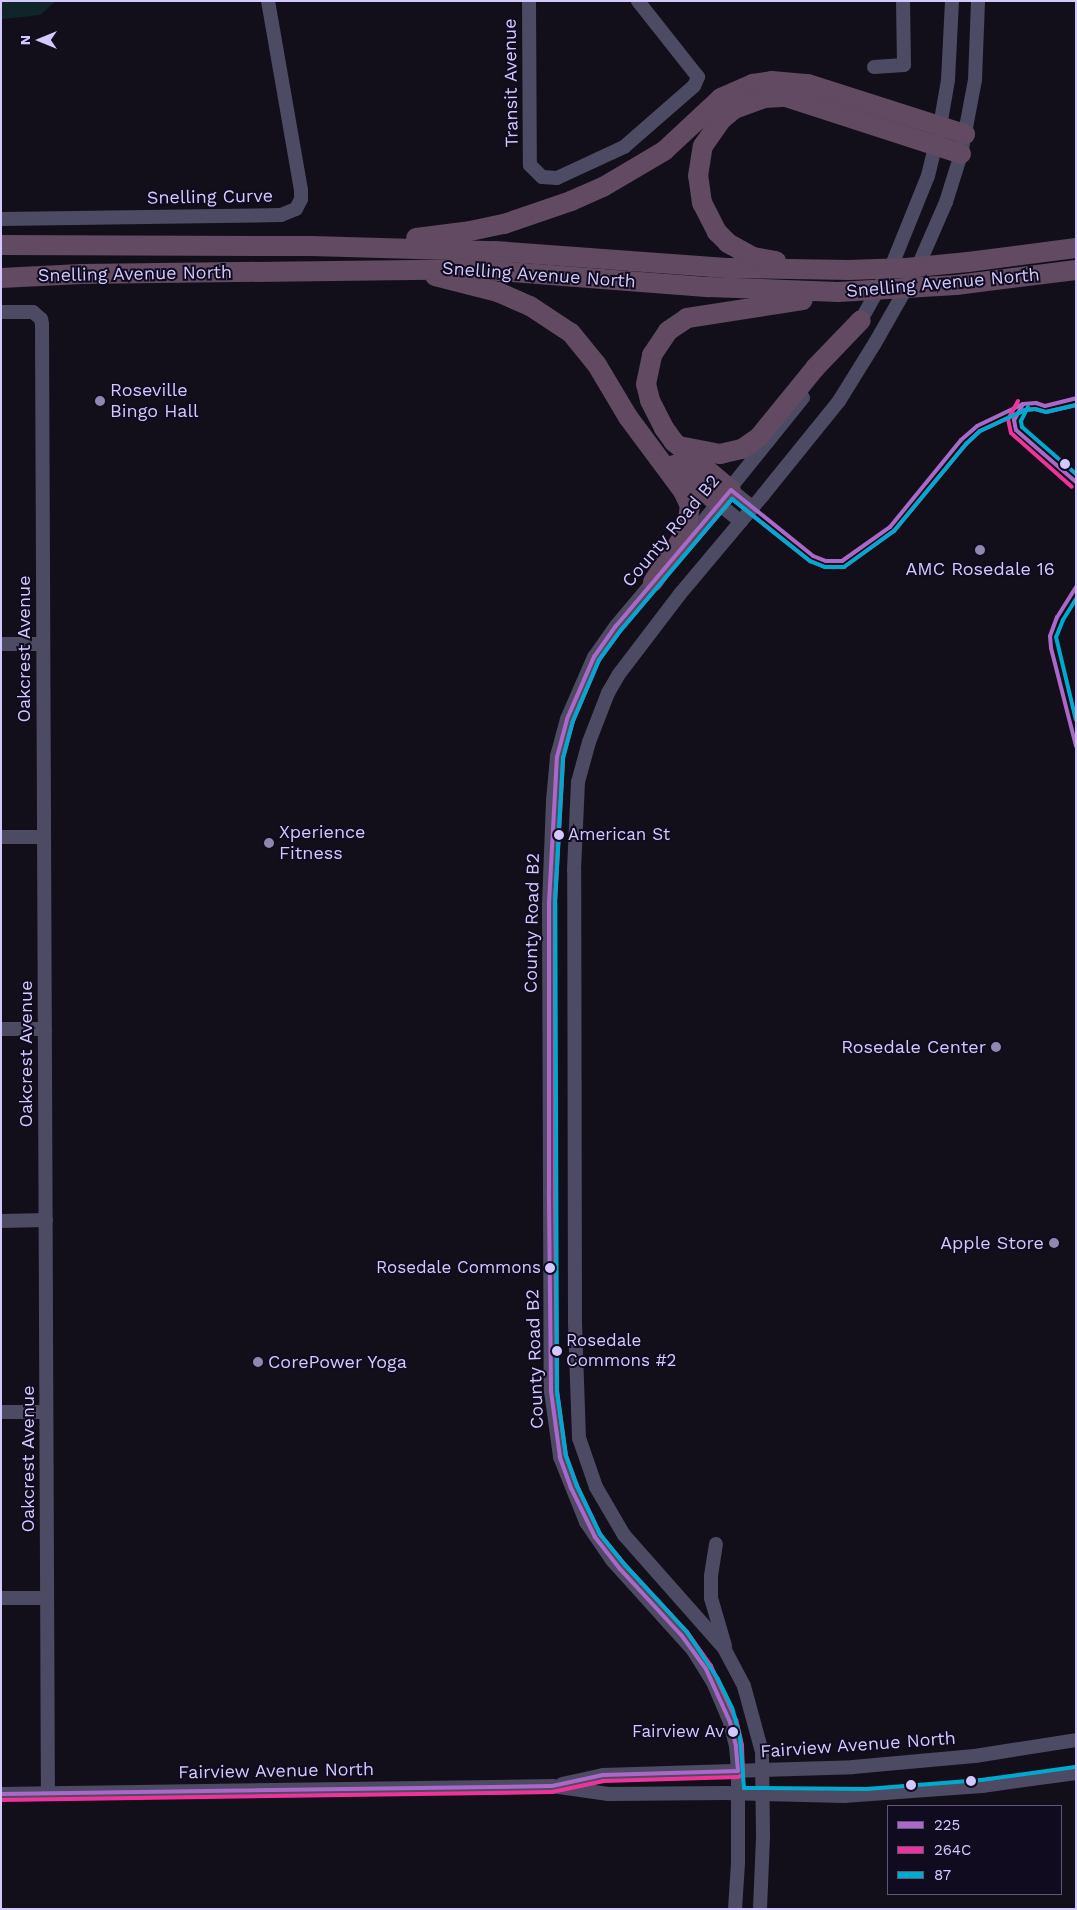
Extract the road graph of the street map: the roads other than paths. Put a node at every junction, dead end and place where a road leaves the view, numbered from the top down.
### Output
1 (268, 1) edge
2 (528, 1) edge
3 (638, 1) edge
4 (903, 1) edge
5 (952, 1) edge
6 (978, 1) edge
7 (874, 67) dead end
8 (940, 126) junction
9 (965, 134) junction
10 (936, 146) junction
11 (961, 154) junction
12 (1, 219) edge
13 (1076, 240) edge
14 (1, 245) edge
15 (311, 246) junction
16 (1076, 248) edge
17 (1013, 257) junction
18 (407, 269) junction
19 (827, 270) junction
20 (1071, 272) edge
21 (1, 278) edge
22 (834, 292) junction
23 (1, 312) edge
24 (861, 320) junction
25 (628, 417) junction
26 (674, 442) junction
27 (725, 497) junction
28 (753, 508) junction
29 (741, 522) junction
30 (653, 582) junction
31 (1, 644) edge
32 (43, 644) junction
33 (44, 837) junction
34 (1, 838) edge
35 (549, 903) junction
36 (574, 903) junction
37 (1, 1029) edge
38 (45, 1029) junction
39 (46, 1220) junction
40 (1, 1221) edge
41 (1, 1412) edge
42 (46, 1412) junction
43 (716, 1544) dead end
44 (1, 1598) edge
45 (47, 1598) junction
46 (727, 1652) junction
47 (1076, 1740) edge
48 (763, 1770) junction
49 (738, 1771) junction
50 (1076, 1773) edge
51 (552, 1786) junction
52 (48, 1793) junction
53 (1, 1794) edge
54 (738, 1794) junction
55 (763, 1794) junction
56 (735, 1909) edge
57 (760, 1909) edge

1 - 12 street, Snelling Curve
2 - 3 street, Transit Avenue
4 - 7 street
5 - 8 street, County Road B2
6 - 9 street
8 - 9 highway
8 - 10 street, County Road B2
8 - 15 highway
9 - 11 street
10 - 11 highway
10 - 19 highway
10 - 24 street, County Road B2
11 - 28 street
13 - 17 highway
14 - 15 highway, Snelling Avenue North
15 - 19 highway, Snelling Avenue North
16 - 17 highway, Snelling Avenue North
17 - 19 highway, Snelling Avenue North, bridge
18 - 21 highway, Snelling Avenue North
18 - 22 highway, Snelling Avenue North
18 - 25 highway
20 - 22 highway, Snelling Avenue North, bridge
22 - 26 highway
23 - 32 street, Oakcrest Avenue
24 - 26 highway
24 - 27 street, County Road B2
25 - 27 highway
25 - 30 highway
26 - 27 highway
27 - 28 street
27 - 29 street
27 - 30 street, County Road B2
28 - 29 street
29 - 36 street
30 - 35 street, County Road B2
31 - 32 street
32 - 33 street, Oakcrest Avenue
33 - 34 street
33 - 38 street, Oakcrest Avenue
35 - 36 street
35 - 49 street, County Road B2
36 - 46 street
37 - 38 street
38 - 39 street, Oakcrest Avenue
39 - 40 street
39 - 42 street, Oakcrest Avenue
41 - 42 street
42 - 45 street, Oakcrest Avenue
43 - 46 street
44 - 45 street
45 - 52 street, Oakcrest Avenue
46 - 48 street
47 - 48 street, Fairview Avenue North
48 - 49 street, Fairview Avenue North
48 - 55 street
49 - 51 street, Fairview Avenue North
49 - 54 street, County Road B2
50 - 55 street, Fairview Avenue North
51 - 52 street, Fairview Avenue North
51 - 54 street, Fairview Avenue North
52 - 53 street, Fairview Avenue North
54 - 55 street, Fairview Avenue North
54 - 56 street, County Road B2
55 - 57 street

